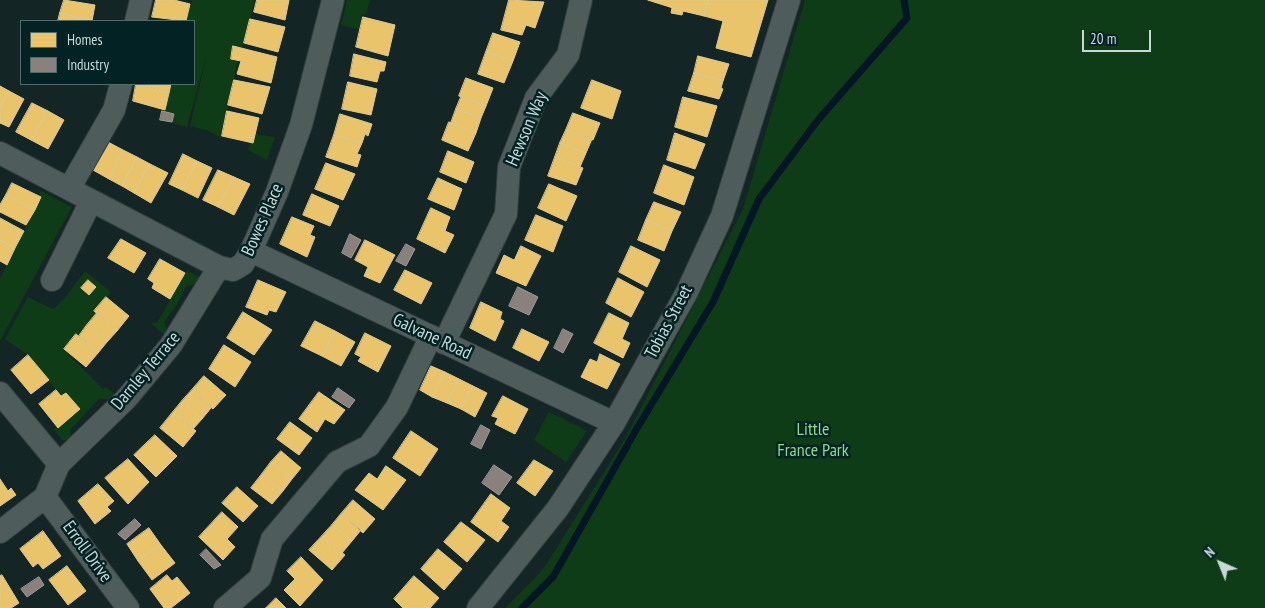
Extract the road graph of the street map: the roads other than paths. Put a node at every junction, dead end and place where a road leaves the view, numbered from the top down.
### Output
1 (141, 0) edge
2 (333, 0) edge
3 (581, 0) edge
4 (789, 0) edge
5 (136, 20) edge
6 (120, 85) edge
7 (0, 153) edge
8 (70, 189) junction
9 (91, 201) junction
10 (251, 251) junction
11 (219, 267) junction
12 (52, 280) dead end
13 (438, 340) junction
14 (0, 393) edge
15 (614, 423) junction
16 (58, 464) junction
17 (45, 497) junction
18 (0, 532) edge
19 (128, 608) edge
20 (225, 608) edge
21 (478, 608) edge

1 - 5 street
2 - 10 street, Bowes Place
3 - 13 street, Hewson Way
4 - 15 street, Tobias Street
6 - 8 street
7 - 8 street, Bowes Place
8 - 9 street, Bowes Place
9 - 11 street, Bowes Place
9 - 12 street
10 - 11 street, Bowes Place
10 - 13 street, Galvane Road
11 - 16 street, Darnley Terrace
13 - 15 street, Galvane Road
13 - 20 street, Hewson Way
14 - 16 street
15 - 21 street, Tobias Street
16 - 17 street
17 - 18 street
17 - 19 street, Erroll Drive

